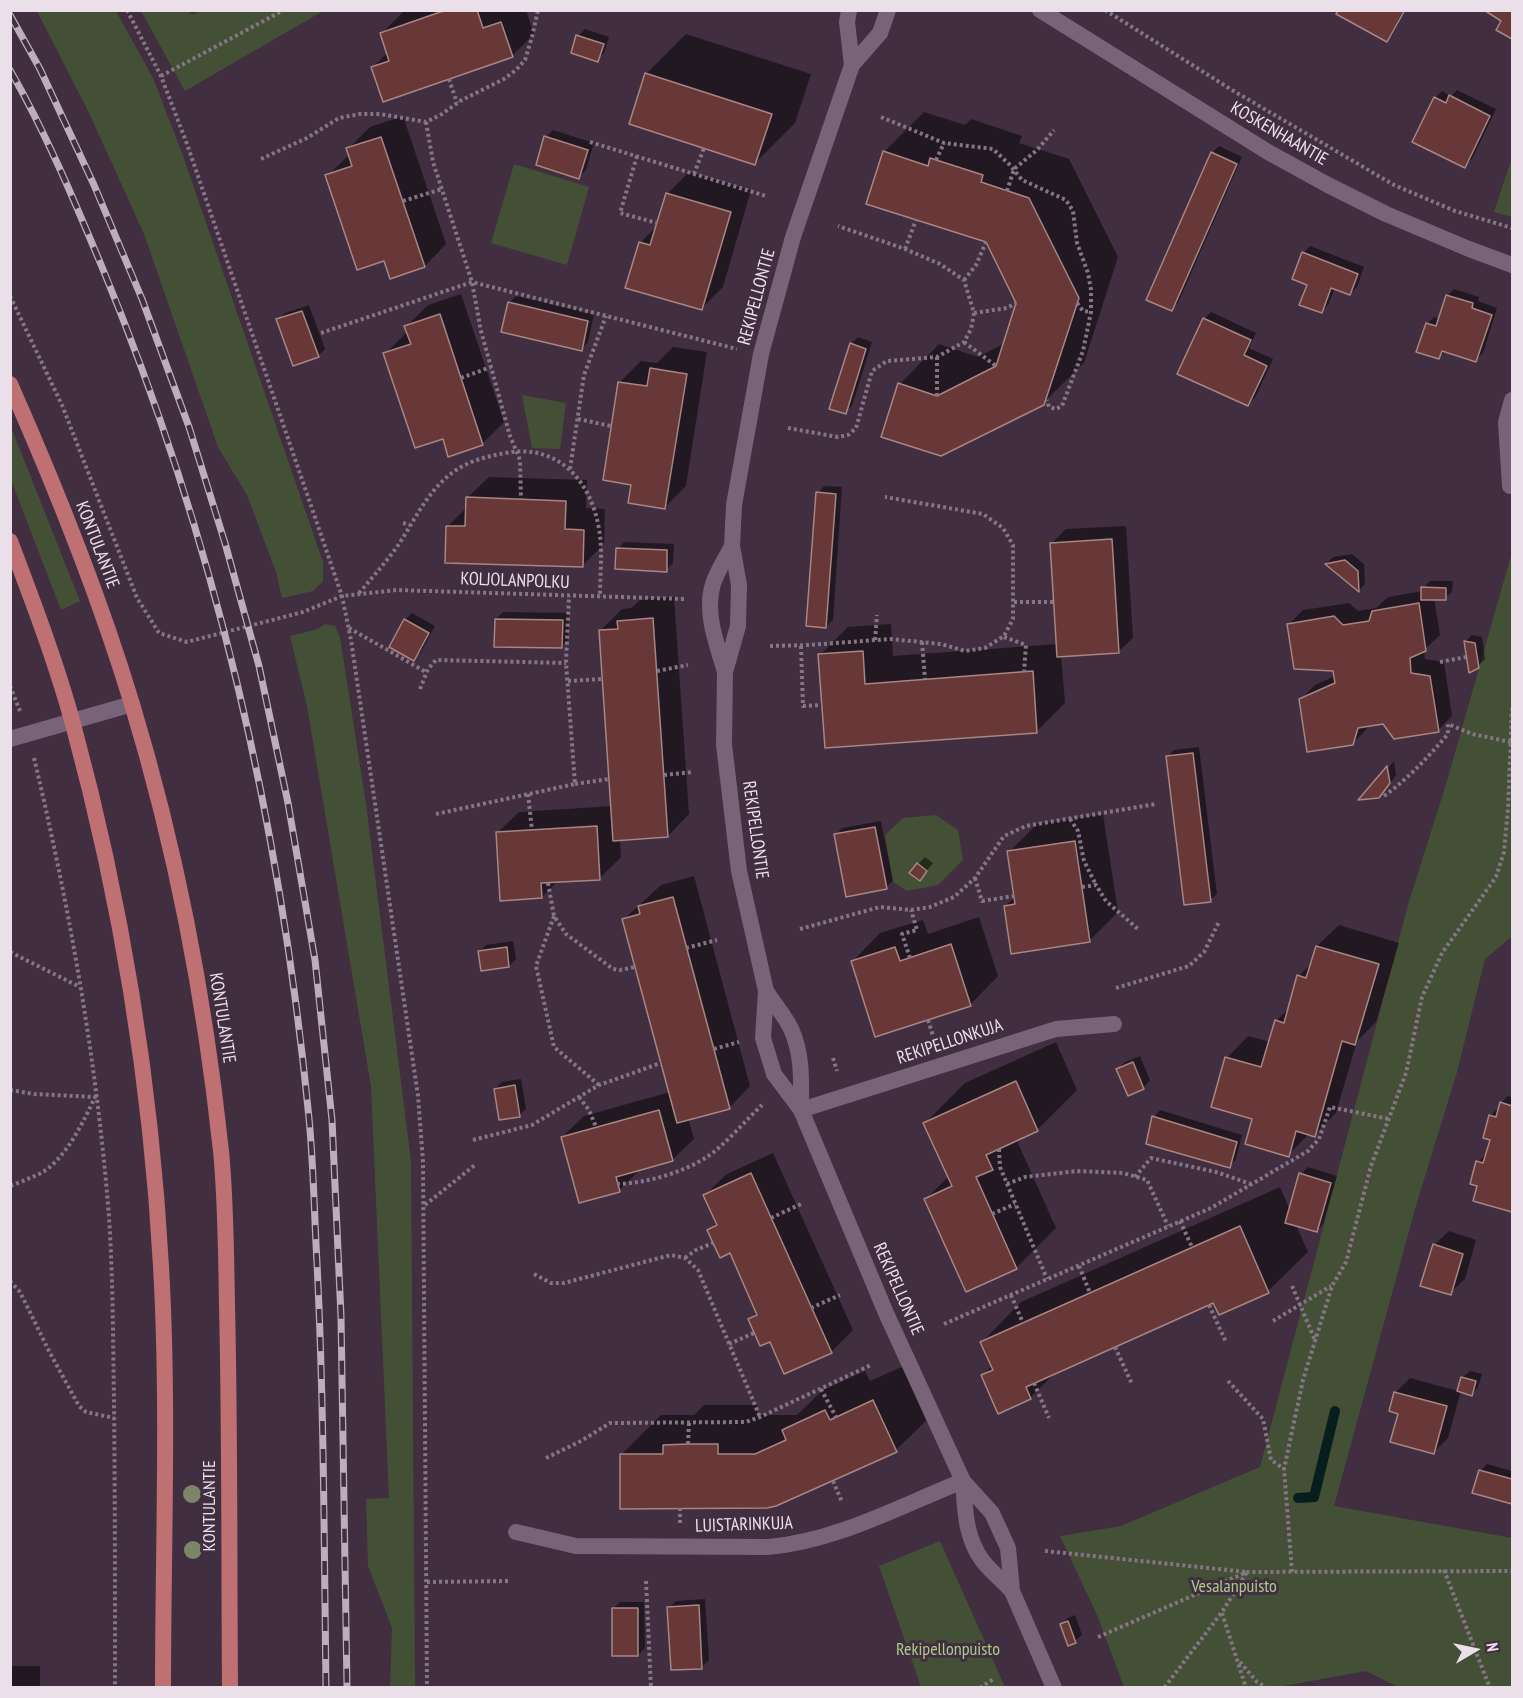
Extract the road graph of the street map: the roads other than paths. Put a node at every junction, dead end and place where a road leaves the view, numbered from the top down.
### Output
1 (849, 10) edge
2 (888, 10) edge
3 (1040, 10) edge
4 (852, 65) junction
5 (1512, 265) edge
6 (10, 384) edge
7 (1512, 400) edge
8 (1510, 486) dead end
9 (10, 541) edge
10 (732, 546) junction
11 (725, 672) junction
12 (132, 704) junction
13 (73, 723) junction
14 (10, 739) edge
15 (766, 991) junction
16 (1114, 1024) dead end
17 (801, 1110) junction
18 (963, 1481) junction
19 (516, 1532) dead end
20 (1012, 1591) junction
21 (163, 1688) edge
22 (230, 1688) edge
23 (1054, 1688) edge

1 - 4 street, REKIPELLONTIE
2 - 4 street, REKIPELLONTIE
3 - 5 street, KOSKENHAANTIE
4 - 10 street, REKIPELLONTIE
6 - 12 main road, KONTULANTIE
7 - 8 street
9 - 13 main road
10 - 11 street, REKIPELLONTIE
10 - 11 street, REKIPELLONTIE
11 - 15 street, REKIPELLONTIE
12 - 13 street
12 - 22 main road, KONTULANTIE
13 - 14 street
13 - 21 main road
15 - 17 street, REKIPELLONTIE
15 - 17 street, REKIPELLONTIE
16 - 17 street, REKIPELLONKUJA
17 - 18 street, REKIPELLONTIE
18 - 19 street, LUISTARINKUJA
18 - 20 street, REKIPELLONTIE
18 - 20 street, REKIPELLONTIE
20 - 23 street, REKIPELLONTIE

